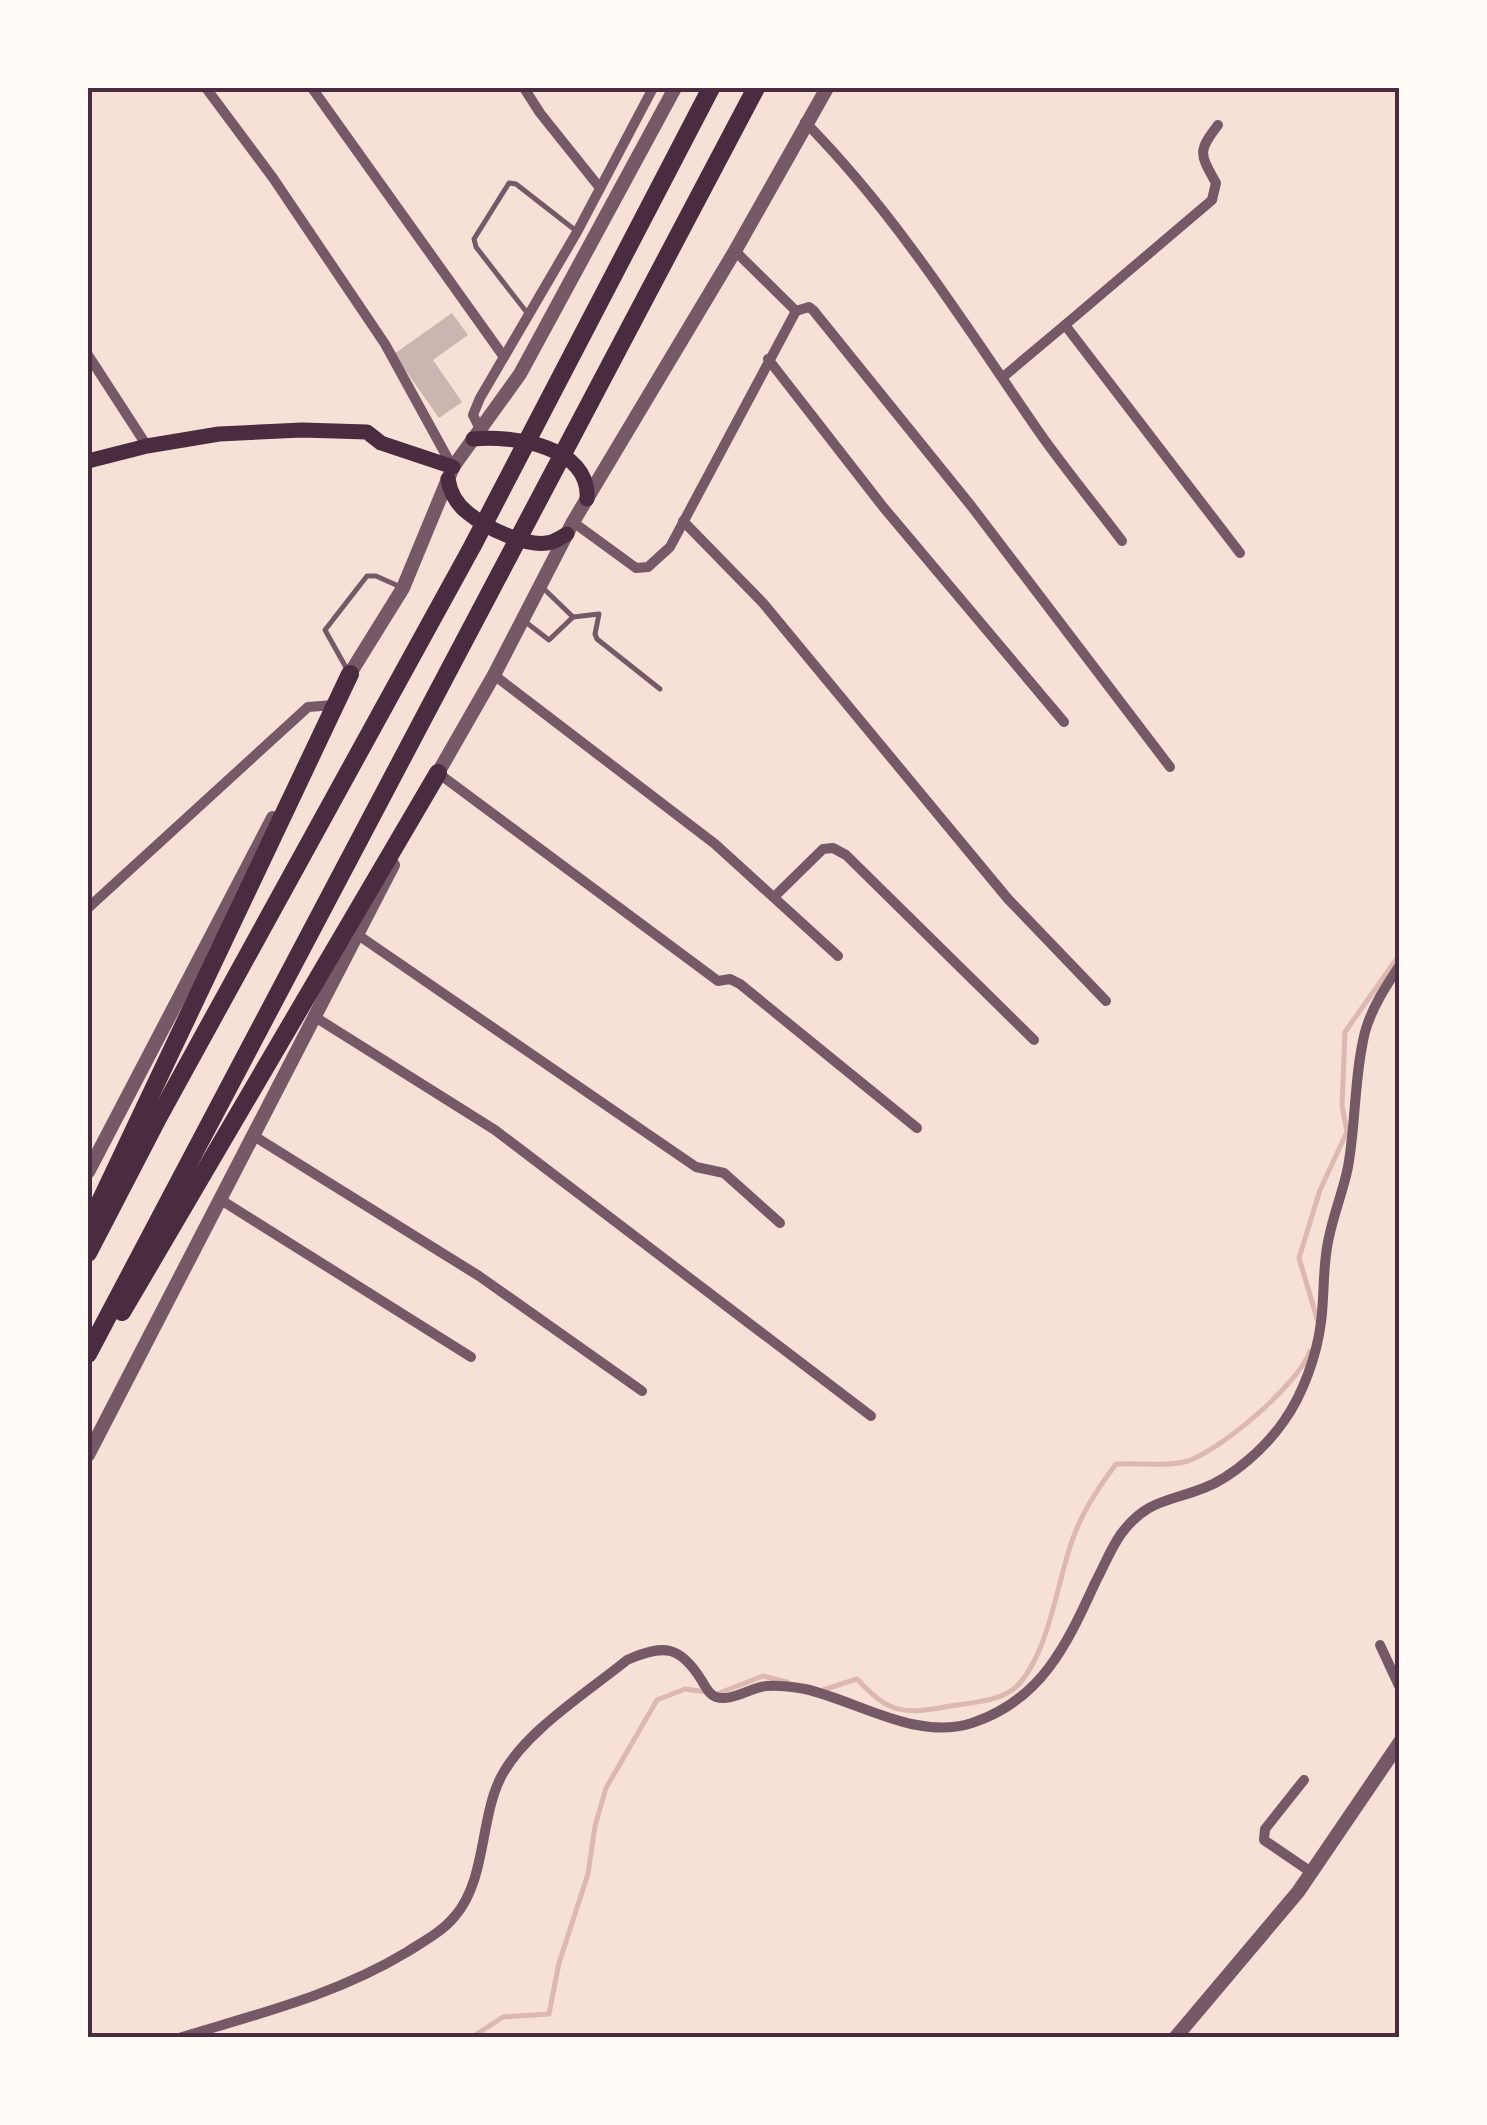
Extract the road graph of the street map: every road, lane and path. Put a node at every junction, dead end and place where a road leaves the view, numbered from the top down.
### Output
1 (206, 88) edge
2 (312, 88) edge
3 (524, 88) edge
4 (653, 88) edge
5 (675, 88) edge
6 (710, 88) edge
7 (756, 88) edge
8 (826, 88) edge
9 (805, 122) junction
10 (1218, 125) dead end
11 (600, 188) junction
12 (577, 232) junction
13 (736, 251) junction
14 (796, 311) junction
15 (528, 314) junction
16 (1065, 324) junction
17 (88, 355) edge
18 (504, 356) junction
19 (768, 359) junction
20 (1002, 377) junction
21 (477, 434) junction
22 (147, 446) junction
23 (88, 460) edge
24 (450, 473) junction
25 (587, 498) junction
26 (683, 521) junction
27 (570, 528) junction
28 (1122, 541) dead end
29 (1240, 553) dead end
30 (540, 586) junction
31 (403, 588) junction
32 (573, 617) junction
33 (522, 619) junction
34 (350, 674) junction
35 (494, 675) junction
36 (660, 689) dead end
37 (333, 705) junction
38 (1064, 722) dead end
39 (1170, 766) dead end
40 (438, 773) junction
41 (774, 898) junction
42 (88, 908) edge
43 (358, 935) junction
44 (838, 956) dead end
45 (1400, 965) edge
46 (1106, 1002) dead end
47 (315, 1016) junction
48 (1034, 1040) dead end
49 (917, 1128) dead end
50 (254, 1136) junction
51 (88, 1172) edge
52 (221, 1200) junction
53 (780, 1223) dead end
54 (88, 1227) edge
55 (88, 1253) edge
56 (88, 1354) edge
57 (470, 1357) dead end
58 (88, 1371) edge
59 (642, 1391) dead end
60 (871, 1416) dead end
61 (88, 1455) edge
62 (1380, 1646) dead end
63 (1400, 1688) edge
64 (1400, 1742) edge
65 (1304, 1780) dead end
66 (1311, 1872) junction
67 (179, 2038) edge
68 (1175, 2038) edge

1 - 24 street
2 - 18 street
3 - 11 street
4 - 11 street
5 - 21 street
6 - 55 highway
7 - 56 highway
8 - 9 street
9 - 13 street
9 - 20 street
10 - 16 street
11 - 12 street
12 - 15 street
12 - 15 lane
13 - 14 street
13 - 25 street
14 - 19 street
14 - 39 street
15 - 18 street
16 - 20 street
16 - 29 street
17 - 22 street
18 - 21 street
19 - 26 street
19 - 38 street
20 - 28 street
21 - 24 street
21 - 25 main road
22 - 23 main road
22 - 24 main road
24 - 27 main road
24 - 31 street
25 - 27 street
26 - 27 street
26 - 46 street
27 - 30 street
30 - 32 lane
30 - 33 street
31 - 34 street
31 - 34 lane
32 - 33 lane
32 - 36 lane
33 - 35 street
34 - 37 street
34 - 54 highway
35 - 40 street
35 - 41 street
37 - 42 street
37 - 51 street
40 - 43 street
40 - 49 street
40 - 58 highway
41 - 44 street
41 - 48 street
43 - 47 street
43 - 53 street
45 - 67 street
47 - 50 street
47 - 60 street
50 - 52 street
50 - 59 street
52 - 57 street
52 - 61 street
62 - 63 street
64 - 66 street
65 - 66 street
66 - 68 street

